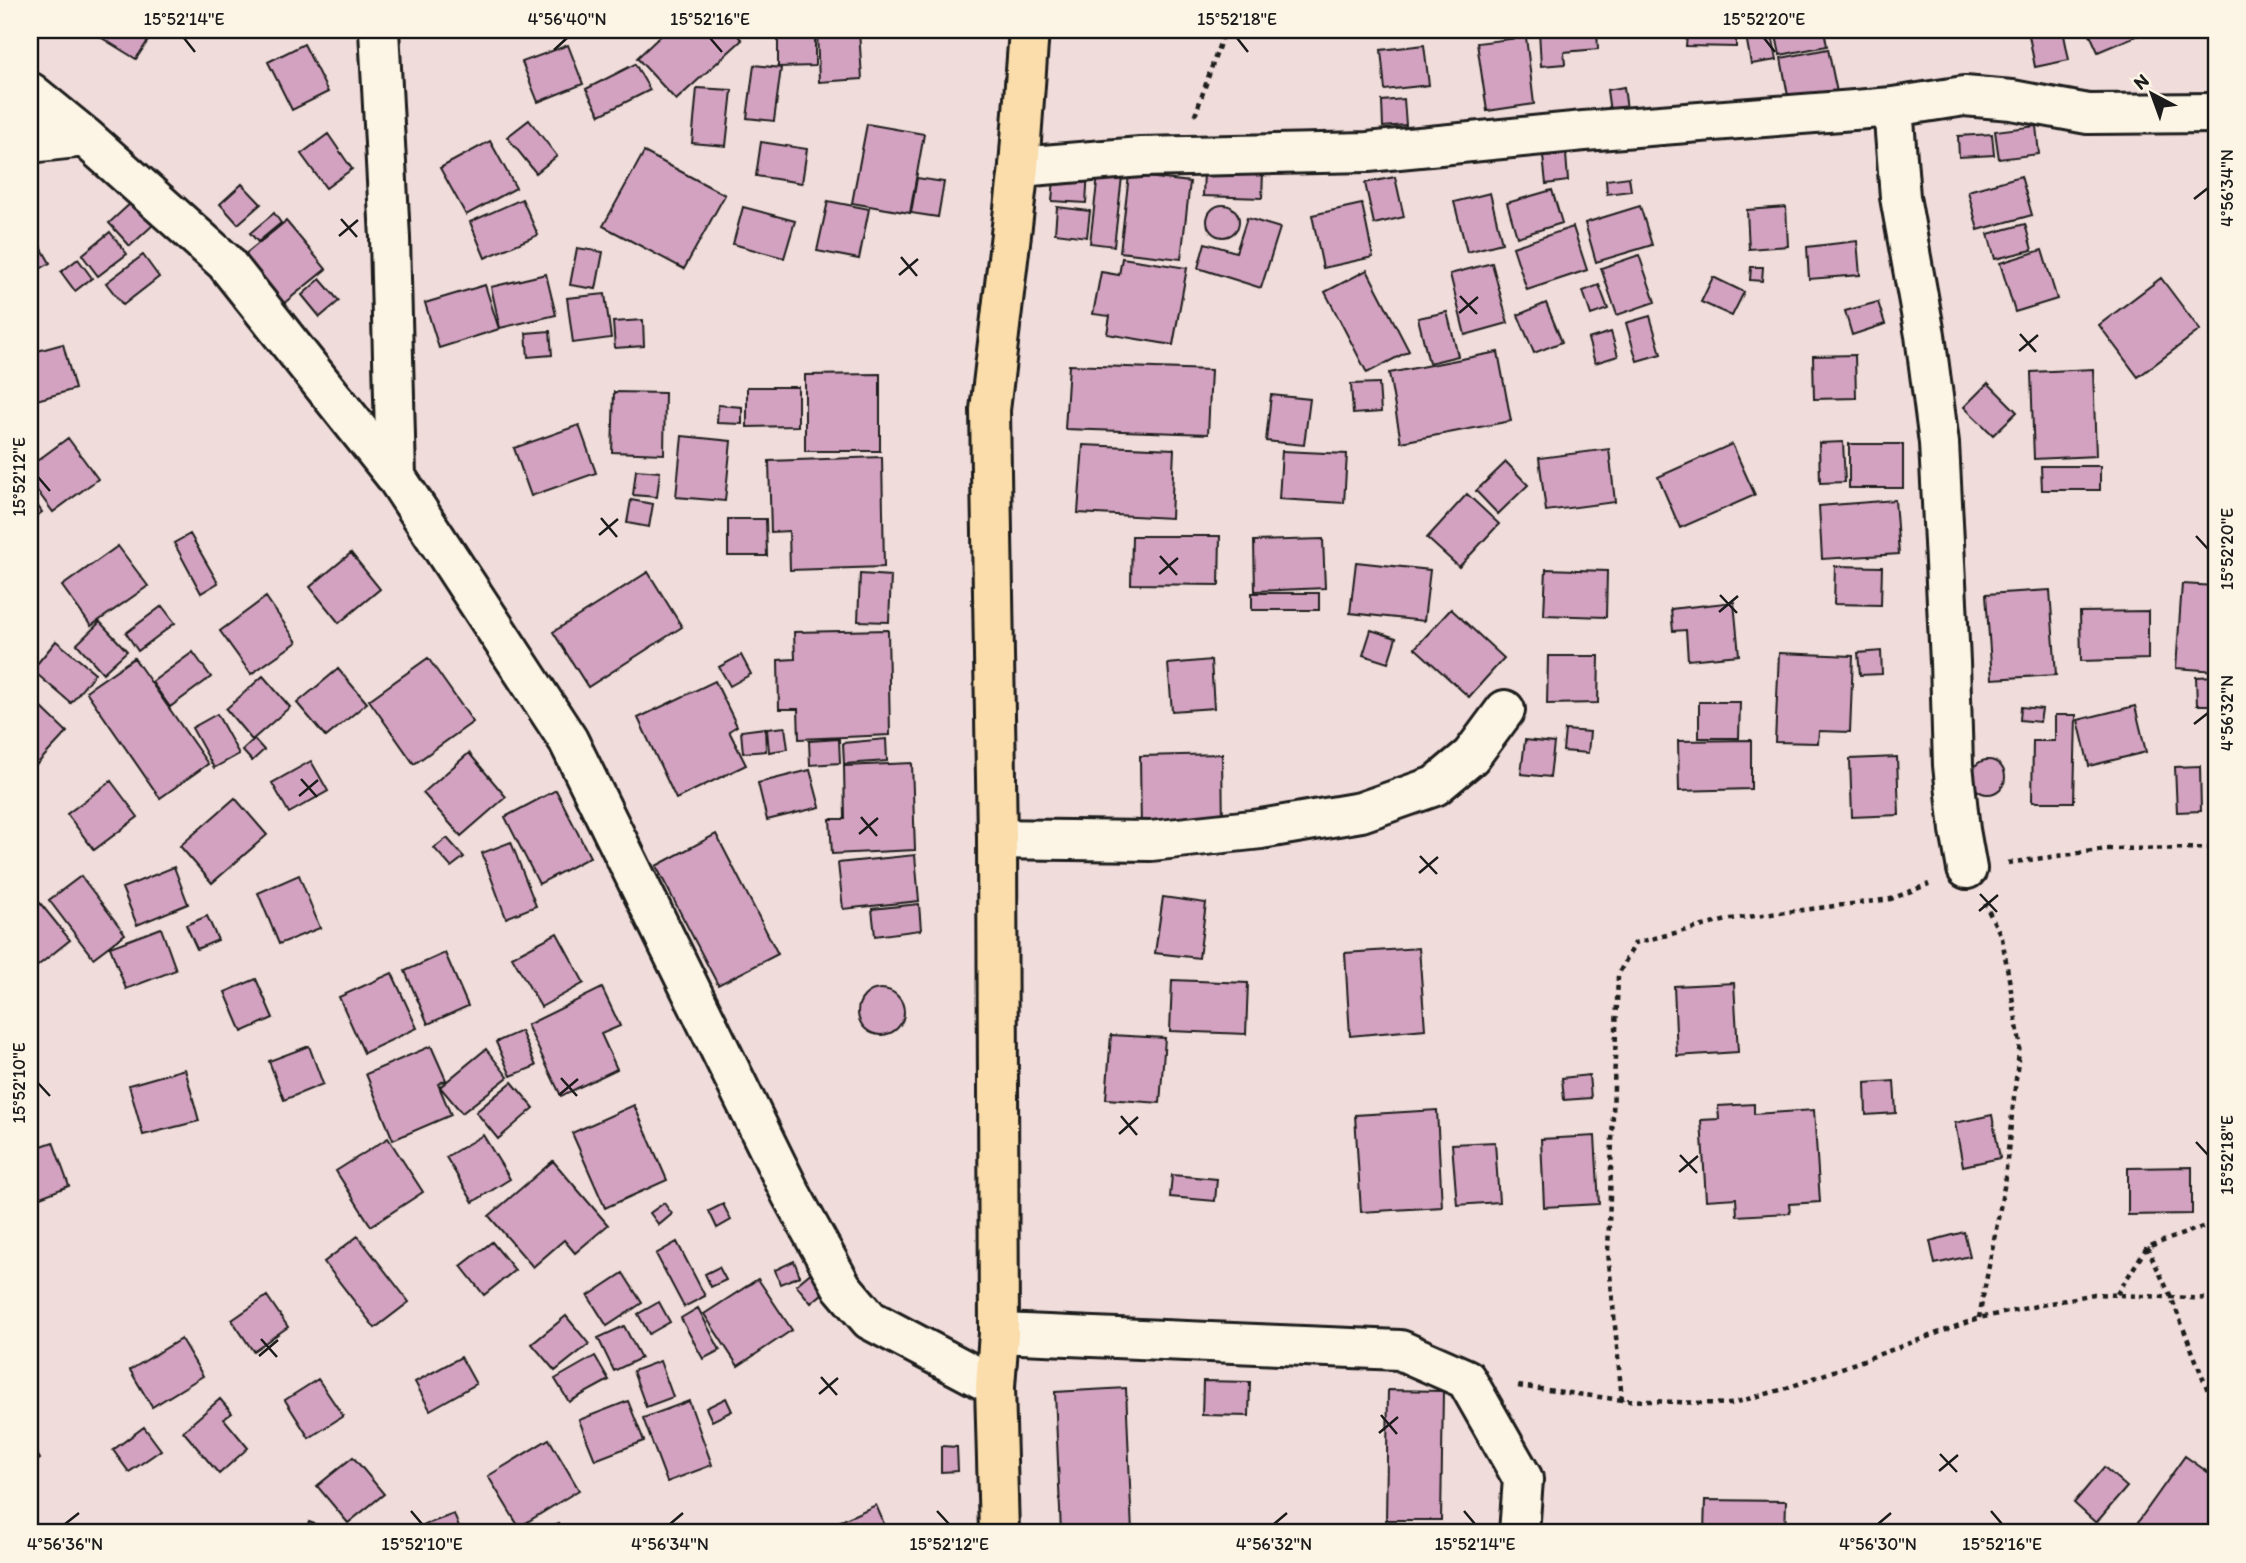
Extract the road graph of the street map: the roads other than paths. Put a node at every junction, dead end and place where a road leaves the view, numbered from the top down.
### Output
1 (379, 30) edge
2 (1029, 30) edge
3 (30, 92) edge
4 (1893, 107) junction
5 (2216, 113) edge
6 (85, 137) junction
7 (30, 144) edge
8 (1019, 167) junction
9 (396, 477) junction
10 (1505, 710) dead end
11 (997, 839) junction
12 (1967, 869) road end
13 (999, 1334) junction
14 (995, 1386) junction
15 (999, 1533) edge
16 (1519, 1533) edge

1 - 9 street
2 - 8 main road
3 - 6 street
4 - 5 street
4 - 8 street
4 - 12 street
6 - 7 street
6 - 9 street
8 - 11 main road
9 - 14 street
10 - 11 street
11 - 13 main road
13 - 14 main road
13 - 16 street
14 - 15 main road

